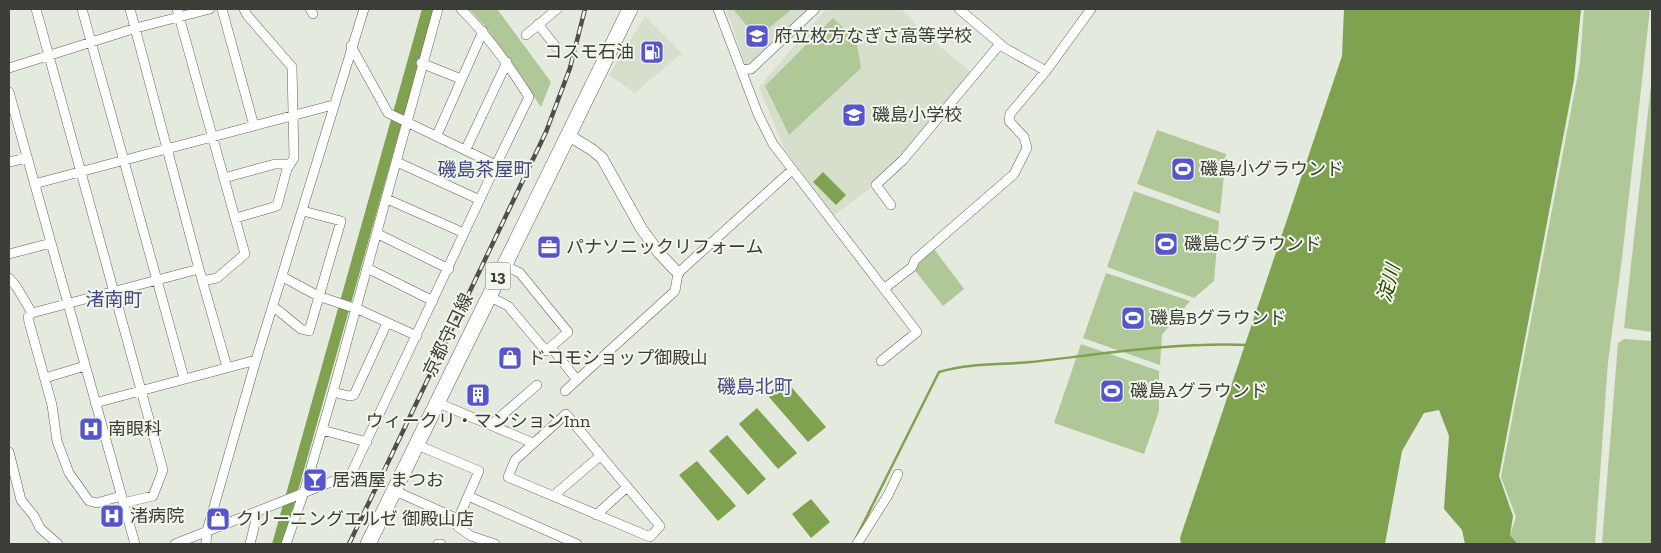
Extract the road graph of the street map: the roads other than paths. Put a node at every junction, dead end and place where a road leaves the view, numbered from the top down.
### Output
1 (36, 9) edge
2 (82, 9) edge
3 (130, 9) edge
4 (210, 9) edge
5 (222, 9) edge
6 (244, 9) edge
7 (364, 9) edge
8 (438, 9) edge
9 (461, 9) edge
10 (630, 9) edge
11 (718, 9) edge
12 (815, 9) edge
13 (959, 9) edge
14 (1091, 9) edge
15 (558, 10) edge
16 (178, 13) edge
17 (538, 24) junction
18 (136, 28) junction
19 (483, 31) junction
20 (526, 34) dead end
21 (91, 43) junction
22 (1000, 44) junction
23 (352, 46) junction
24 (556, 47) dead end
25 (48, 56) junction
26 (508, 62) junction
27 (421, 63) junction
28 (9, 68) edge
29 (741, 70) junction
30 (1046, 71) junction
31 (461, 79) junction
32 (9, 92) edge
33 (334, 105) junction
34 (292, 116) junction
35 (407, 121) junction
36 (254, 126) junction
37 (437, 135) junction
38 (568, 135) junction
39 (213, 137) junction
40 (466, 149) junction
41 (168, 150) junction
42 (27, 158) junction
43 (124, 161) junction
44 (9, 162) edge
45 (397, 162) junction
46 (290, 164) junction
47 (496, 165) junction
48 (792, 170) junction
49 (81, 172) junction
50 (224, 178) junction
51 (34, 184) junction
52 (387, 199) junction
53 (480, 200) junction
54 (891, 205) dead end
55 (303, 211) junction
56 (236, 218) junction
57 (464, 233) junction
58 (378, 234) junction
59 (326, 239) dead end
60 (336, 241) junction
61 (51, 243) junction
62 (9, 254) edge
63 (504, 265) junction
64 (367, 268) junction
65 (449, 268) junction
66 (199, 269) junction
67 (678, 273) junction
68 (283, 277) junction
69 (9, 278) edge
70 (156, 280) junction
71 (202, 280) junction
72 (884, 288) junction
73 (113, 291) junction
74 (489, 296) junction
75 (320, 297) junction
76 (433, 301) junction
77 (68, 303) junction
78 (274, 307) junction
79 (354, 309) junction
80 (32, 313) junction
81 (386, 323) junction
82 (417, 336) junction
83 (551, 347) junction
84 (256, 360) junction
85 (881, 361) dead end
86 (85, 366) junction
87 (227, 367) junction
88 (45, 378) junction
89 (184, 378) junction
90 (577, 380) junction
91 (537, 385) dead end
92 (142, 391) junction
93 (565, 391) dead end
94 (333, 392) junction
95 (436, 402) junction
96 (95, 403) junction
97 (492, 424) junction
98 (322, 430) junction
99 (367, 442) junction
100 (533, 443) junction
101 (415, 444) junction
102 (9, 452) edge
103 (600, 456) junction
104 (898, 474) dead end
105 (627, 487) junction
106 (393, 490) junction
107 (301, 494) junction
108 (468, 496) junction
109 (553, 496) junction
110 (122, 500) junction
111 (258, 511) junction
112 (596, 515) junction
113 (458, 519) junction
114 (207, 531) junction
115 (470, 540) edge
116 (58, 544) edge
117 (135, 544) edge
118 (176, 544) edge
119 (206, 544) edge
120 (250, 544) edge
121 (286, 544) edge
122 (368, 544) edge
123 (495, 544) edge
124 (576, 544) edge
125 (857, 544) edge

1 - 25 street
2 - 21 street
3 - 18 street
4 - 16 street
5 - 36 street
6 - 34 street
7 - 23 street
8 - 27 street
9 - 19 street
10 - 38 main road, 京都守口線 / 13
11 - 29 street
12 - 29 street
13 - 22 street
14 - 30 street
15 - 17 street
16 - 18 street
16 - 39 street
17 - 20 street
17 - 24 street
18 - 21 street
18 - 41 street
19 - 26 street
19 - 31 street
21 - 25 street
21 - 43 street
22 - 30 street
22 - 54 street
23 - 33 street
23 - 35 street
25 - 28 street
25 - 49 street
26 - 40 street
26 - 47 street
27 - 31 street
27 - 35 street
29 - 48 street
30 - 72 street
31 - 37 street
32 - 42 street
33 - 34 street
33 - 55 street
34 - 36 street
34 - 46 street
35 - 37 street
35 - 45 street
36 - 39 street
37 - 40 street
38 - 63 main road, 京都守口線 / 13
38 - 67 street
39 - 41 street
39 - 50 street
40 - 47 street
41 - 43 street
41 - 66 street
42 - 44 street
42 - 51 street
43 - 49 street
43 - 70 street
45 - 52 street
45 - 53 street
46 - 50 street
46 - 56 street
47 - 53 street
48 - 67 street
48 - 72 street
49 - 51 street
49 - 73 street
50 - 56 street
51 - 61 street
52 - 57 street
52 - 58 street
53 - 57 street
55 - 60 street
55 - 68 street
56 - 71 street
57 - 65 street
58 - 64 street
58 - 65 street
59 - 60 street
60 - 75 street
61 - 62 street
61 - 77 street
63 - 74 main road, 京都守口線 / 13
63 - 83 street
64 - 76 street
64 - 79 street
65 - 76 street
66 - 70 street
66 - 71 street
67 - 90 street
68 - 75 street
68 - 78 street
69 - 80 street
70 - 73 street
70 - 89 street
71 - 87 street
72 - 85 street
73 - 77 street
73 - 92 street
74 - 83 street
74 - 95 main road, 京都守口線 / 13
75 - 78 street
75 - 79 street
76 - 82 street
77 - 80 street
77 - 86 street
78 - 84 street
79 - 81 street
79 - 94 street
80 - 88 street
81 - 82 street
81 - 94 street
82 - 99 street
83 - 90 street
84 - 87 street
84 - 114 street
86 - 88 street
86 - 96 street
87 - 89 street
88 - 110 street
89 - 92 street
90 - 93 street
91 - 97 street
92 - 96 street
92 - 110 street
94 - 98 street
95 - 97 street
95 - 101 main road, 京都守口線 / 13
96 - 110 street
97 - 100 street
98 - 99 street
98 - 107 street
99 - 107 street
100 - 103 street
100 - 109 street
101 - 106 main road, 京都守口線 / 13
101 - 108 street
102 - 116 street
103 - 105 street
103 - 109 street
104 - 125 street
105 - 112 street
105 - 112 street
106 - 113 street
106 - 122 main road, 京都守口線 / 13
107 - 111 street
107 - 121 street
108 - 113 street
108 - 124 street
109 - 112 street
110 - 117 street
111 - 114 street
111 - 120 street
113 - 115 street
114 - 118 street
114 - 119 street
115 - 123 street

